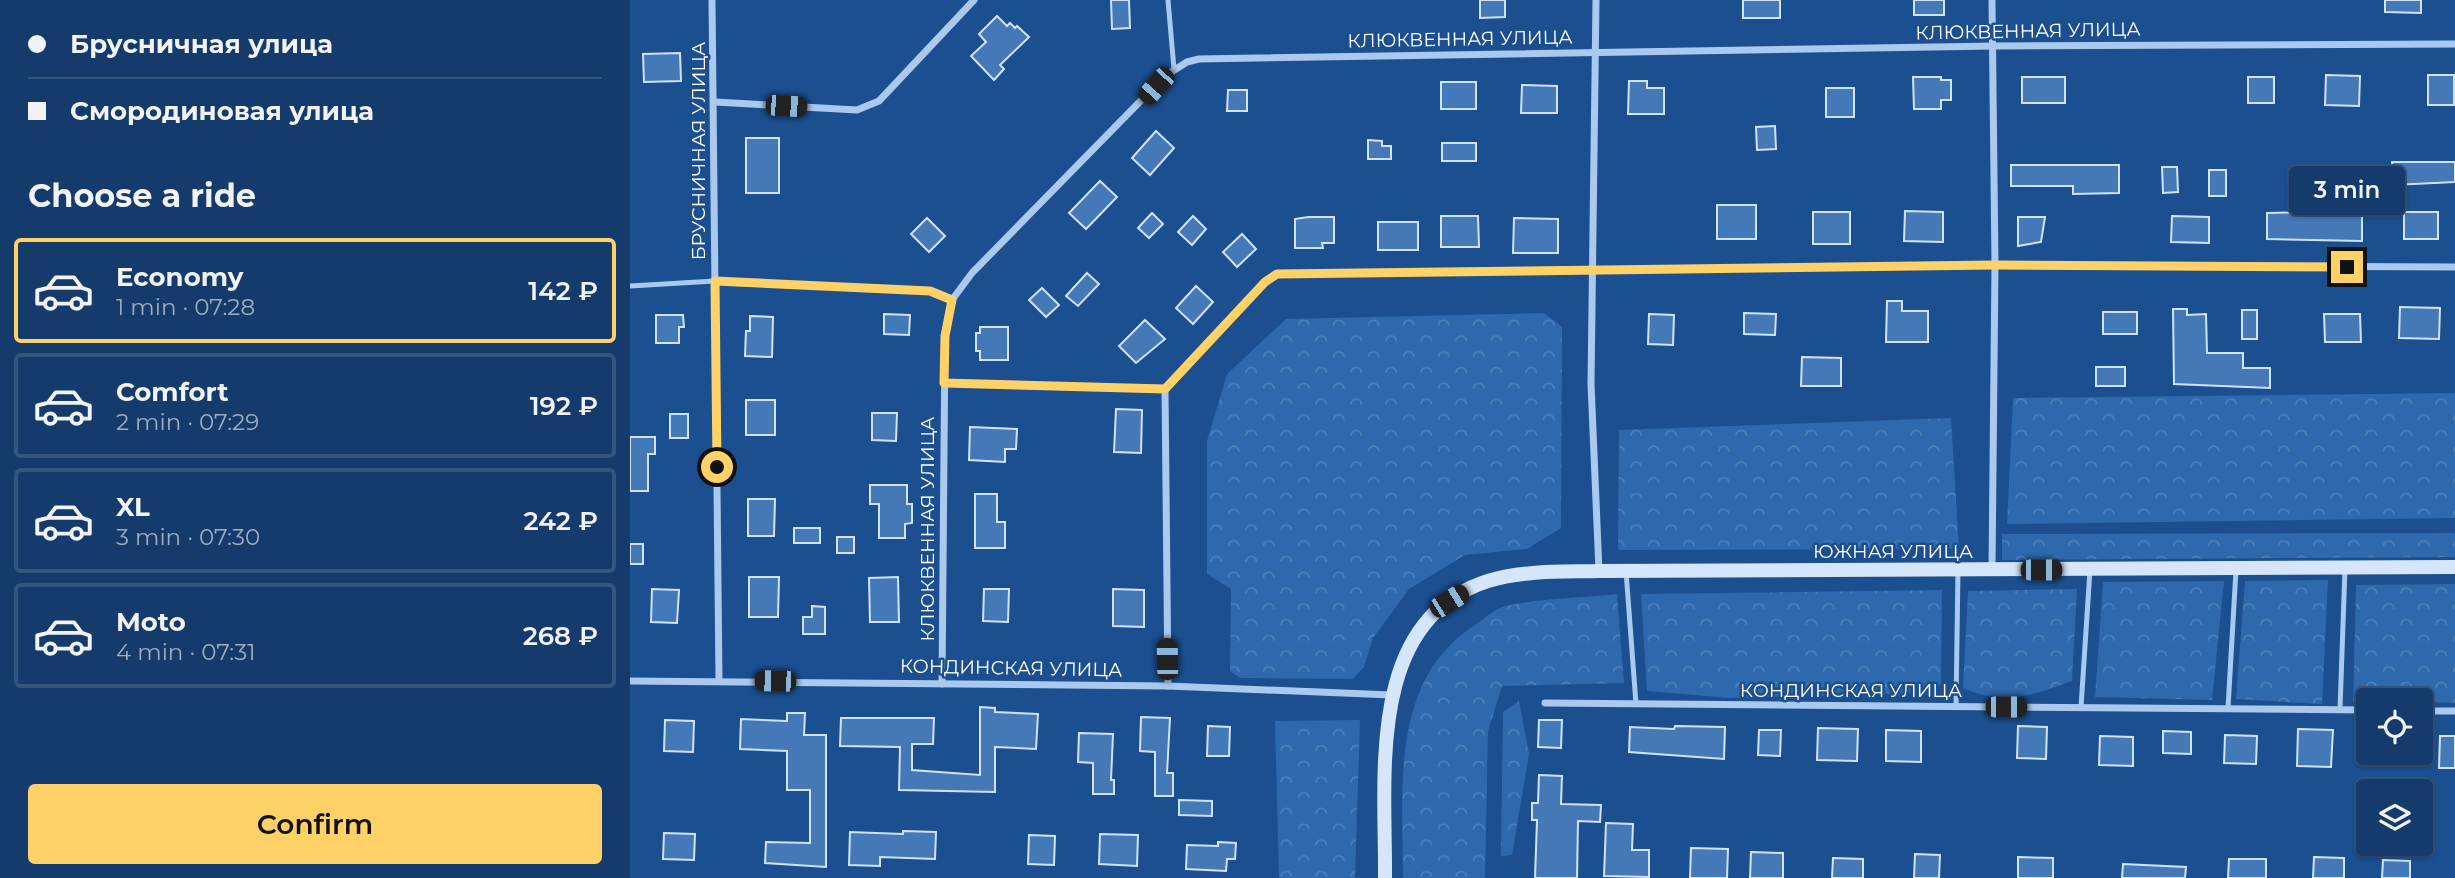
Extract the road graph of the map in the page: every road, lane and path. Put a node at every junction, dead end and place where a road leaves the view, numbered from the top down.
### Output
1 (712, 0) edge
2 (974, 0) edge
3 (1168, 0) edge
4 (1595, 0) edge
5 (1992, 0) edge
6 (2455, 44) edge
7 (1995, 46) junction
8 (1596, 52) junction
9 (1174, 69) junction
10 (715, 102) junction
11 (1995, 265) junction
12 (2455, 267) edge
13 (1594, 272) junction
14 (715, 281) junction
15 (630, 286) edge
16 (952, 300) junction
17 (944, 383) junction
18 (1165, 389) junction
19 (2455, 567) edge
20 (2345, 568) junction
21 (1958, 570) junction
22 (1992, 570) junction
23 (2090, 570) junction
24 (2236, 570) junction
25 (1599, 571) junction
26 (1626, 571) junction
27 (630, 681) edge
28 (719, 681) junction
29 (942, 684) junction
30 (1168, 686) junction
31 (1392, 695) junction
32 (1545, 703) dead end
33 (1636, 704) junction
34 (1956, 706) junction
35 (2081, 707) junction
36 (2228, 708) junction
37 (2340, 709) junction
38 (2356, 710) edge
39 (2433, 711) edge
40 (2455, 711) edge
41 (1385, 878) edge

1 - 10 street, БРУСНИЧНАЯ УЛИЦА
2 - 10 street
3 - 9 lane
4 - 8 street
5 - 7 street
6 - 7 street, КЛЮКВЕННАЯ УЛИЦА
7 - 8 street, КЛЮКВЕННАЯ УЛИЦА
7 - 11 street
8 - 9 street, КЛЮКВЕННАЯ УЛИЦА
8 - 13 street
9 - 16 street, КЛЮКВЕННАЯ УЛИЦА
10 - 14 street, БРУСНИЧНАЯ УЛИЦА
11 - 12 street
11 - 13 street
11 - 22 street
13 - 18 street
13 - 25 street
14 - 15 lane
14 - 16 lane
14 - 28 street, БРУСНИЧНАЯ УЛИЦА
16 - 17 street, КЛЮКВЕННАЯ УЛИЦА
17 - 18 lane
17 - 29 street, КЛЮКВЕННАЯ УЛИЦА
18 - 30 street
19 - 20 street, ЮЖНАЯ УЛИЦА
20 - 24 street, ЮЖНАЯ УЛИЦА
20 - 37 lane
21 - 22 street, ЮЖНАЯ УЛИЦА
21 - 26 street, ЮЖНАЯ УЛИЦА
21 - 34 lane
22 - 23 street, ЮЖНАЯ УЛИЦА
23 - 24 street, ЮЖНАЯ УЛИЦА
23 - 35 lane
24 - 36 lane
25 - 26 street, ЮЖНАЯ УЛИЦА
25 - 31 street, ЮЖНАЯ УЛИЦА
26 - 33 lane
27 - 28 street, КОНДИНСКАЯ УЛИЦА
28 - 29 street, КОНДИНСКАЯ УЛИЦА
29 - 30 street, КОНДИНСКАЯ УЛИЦА
30 - 31 street, КОНДИНСКАЯ УЛИЦА
31 - 41 street, ЮЖНАЯ УЛИЦА
32 - 33 street, КОНДИНСКАЯ УЛИЦА
33 - 34 street, КОНДИНСКАЯ УЛИЦА
34 - 35 street, КОНДИНСКАЯ УЛИЦА
35 - 36 street, КОНДИНСКАЯ УЛИЦА
36 - 37 street, КОНДИНСКАЯ УЛИЦА
37 - 38 street, КОНДИНСКАЯ УЛИЦА
39 - 40 street

